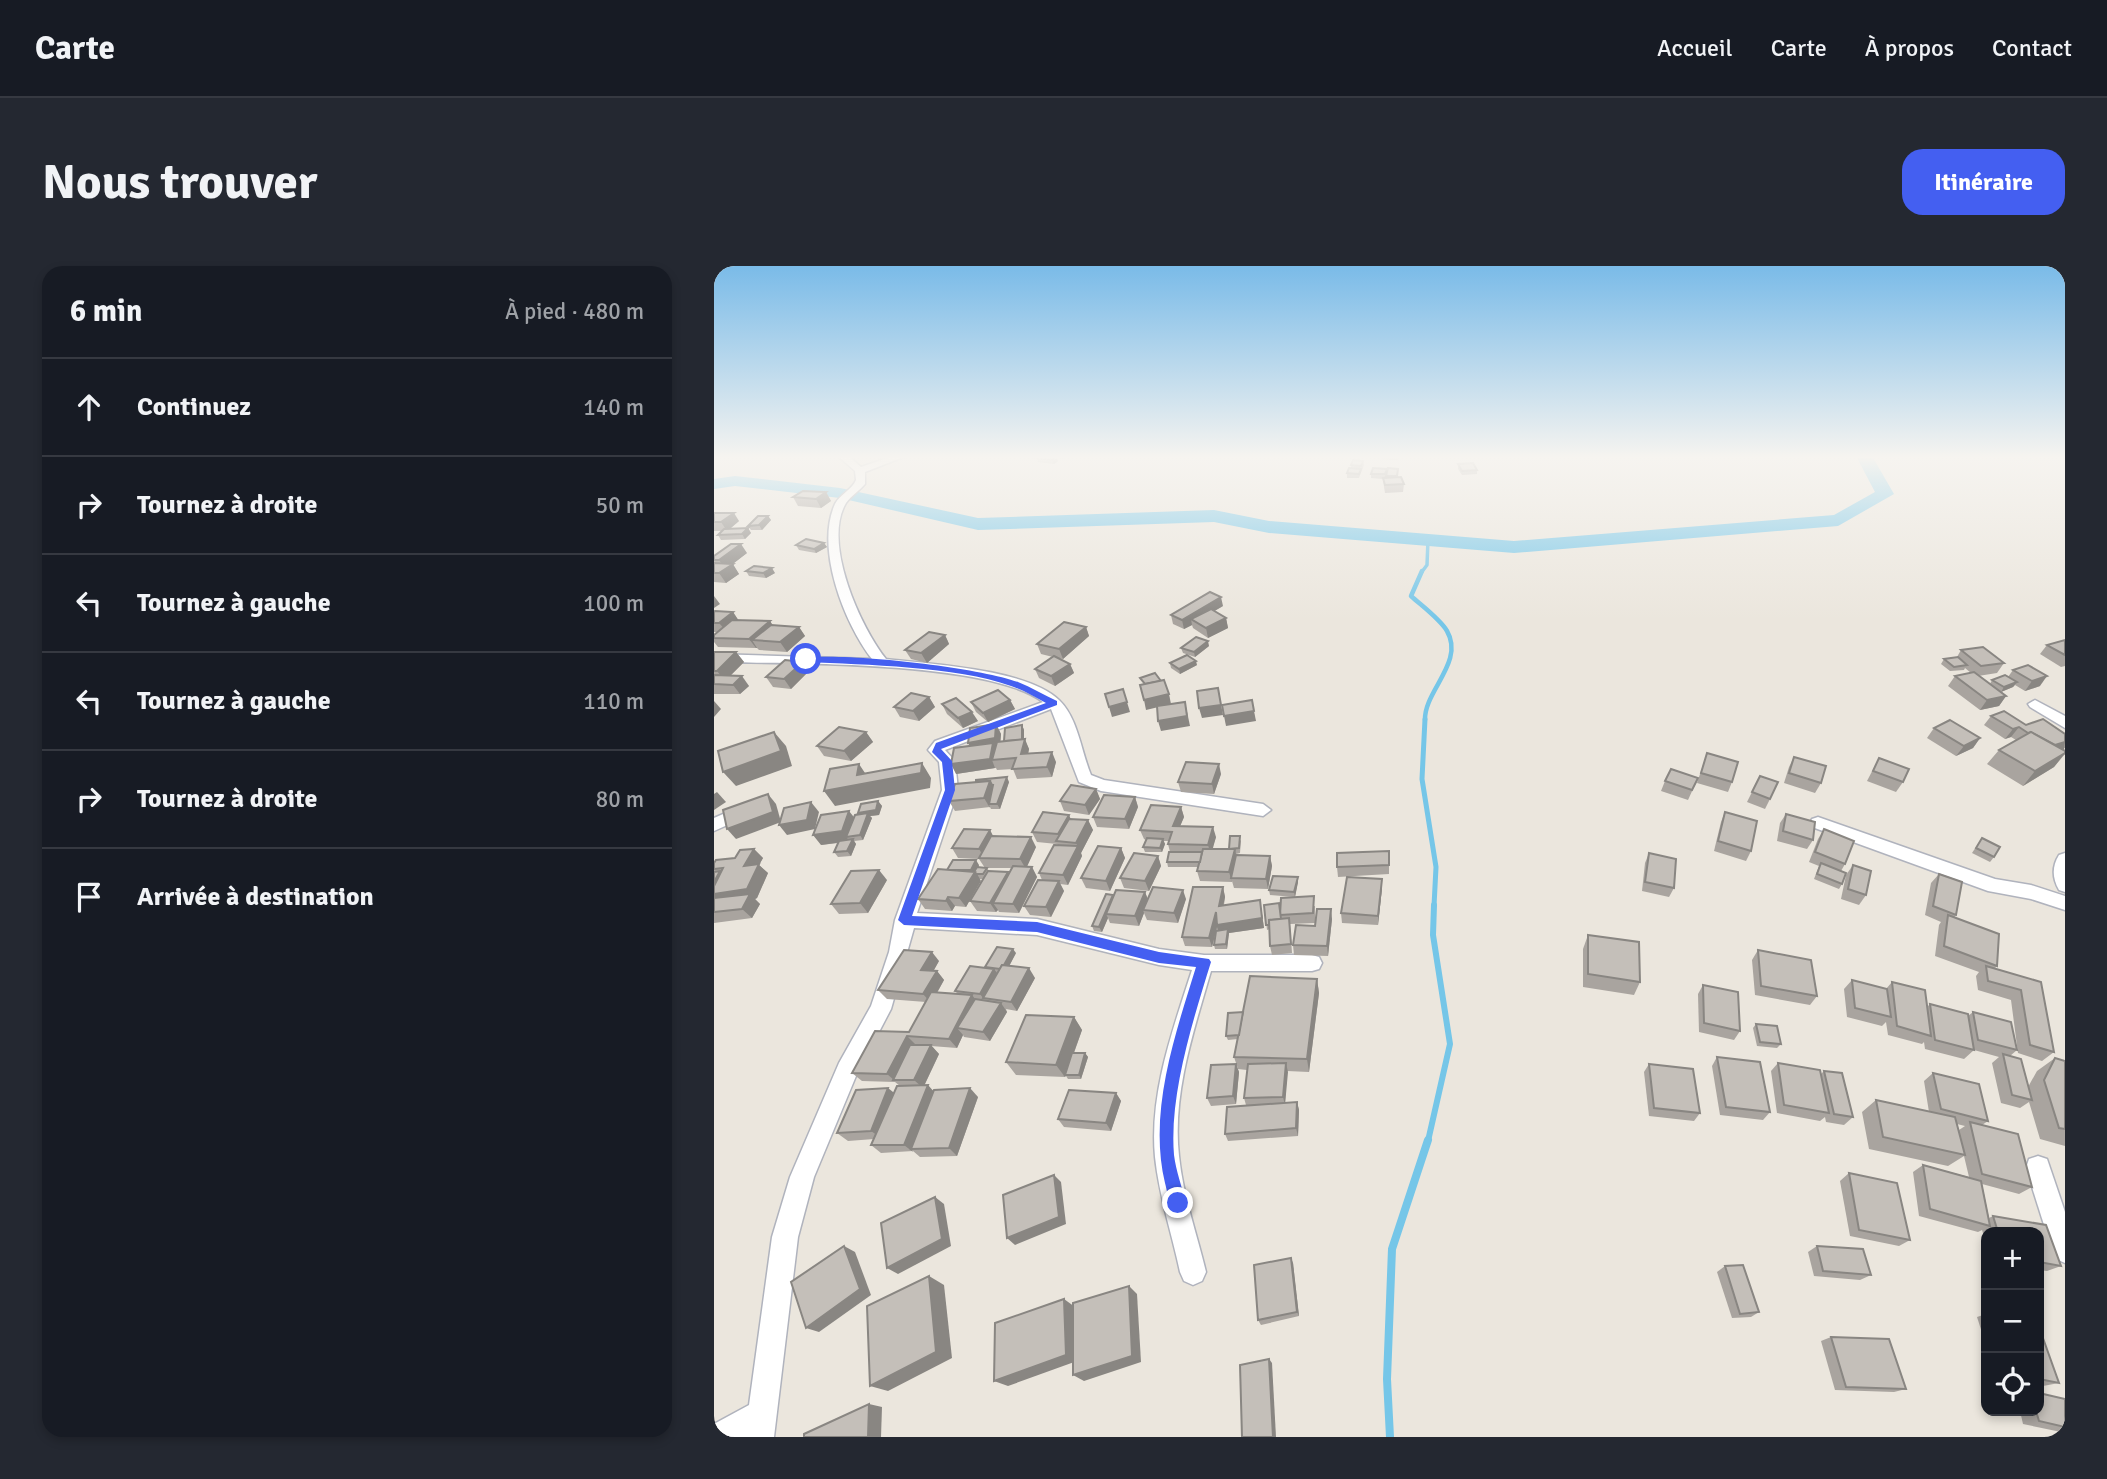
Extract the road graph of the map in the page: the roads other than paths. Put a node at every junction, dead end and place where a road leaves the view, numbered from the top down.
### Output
1 (840, 511) edge
2 (714, 658) edge
3 (882, 663) junction
4 (1054, 703) junction
5 (2035, 704) dead end
6 (2065, 723) edge
7 (748, 809) edge
8 (1263, 810) dead end
9 (1818, 823) edge
10 (714, 825) edge
11 (2065, 860) edge
12 (2065, 885) edge
13 (2065, 903) edge
14 (904, 920) junction
15 (1204, 962) junction
16 (1312, 963) dead end
17 (2038, 1168) dead end
18 (2065, 1249) edge
19 (1193, 1272) dead end
20 (760, 1426) edge
21 (719, 1437) edge

1 - 3 street
2 - 3 street
3 - 4 street
4 - 8 street
4 - 14 street
5 - 6 street
7 - 10 street
9 - 13 street
11 - 12 street
14 - 15 street
14 - 20 street
15 - 16 street
15 - 19 street
17 - 18 street
20 - 21 street

